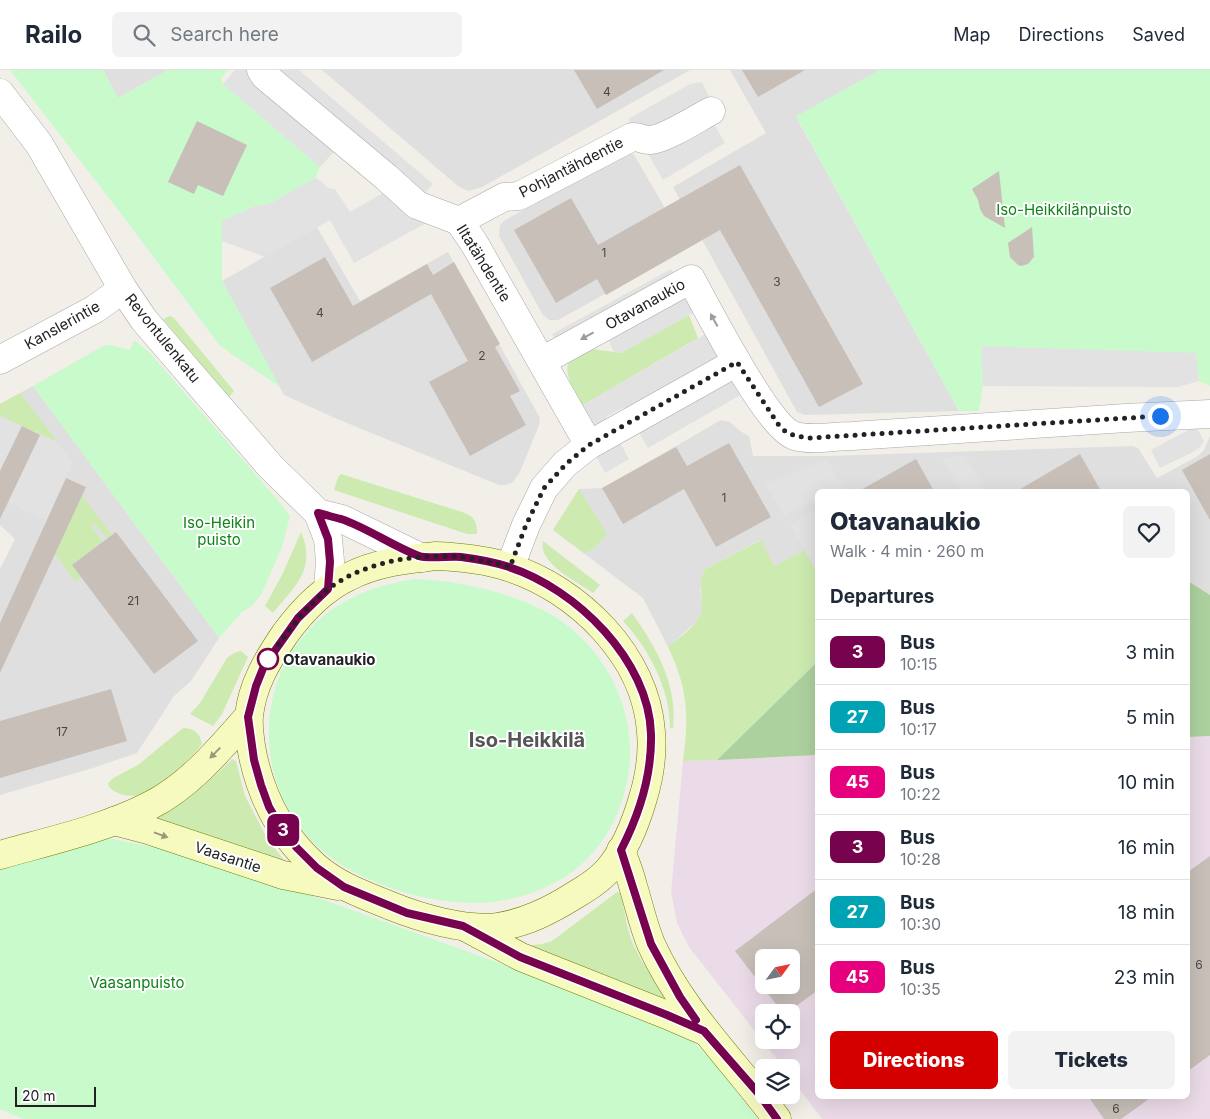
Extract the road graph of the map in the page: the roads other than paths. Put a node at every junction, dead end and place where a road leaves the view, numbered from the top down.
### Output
1 (261, 70) edge
2 (0, 93) edge
3 (711, 111) dead end
4 (459, 221) junction
5 (123, 288) junction
6 (0, 360) edge
7 (542, 361) junction
8 (737, 362) junction
9 (1210, 414) edge
10 (589, 445) junction
11 (318, 513) junction
12 (422, 558) junction
13 (510, 567) junction
14 (328, 589) junction
15 (248, 717) junction
16 (114, 821) junction
17 (621, 850) junction
18 (0, 855) edge
19 (344, 887) junction
20 (463, 926) junction
21 (704, 1031) junction
22 (777, 1119) edge

1 - 4 street, Iltatähdentie
2 - 5 street, Revontulenkatu
3 - 4 street, Pohjantähdentie
4 - 7 street, Iltatähdentie
5 - 6 street, Kanslerintie
5 - 11 street, Revontulenkatu
8 -> 7 street, Otavanaukio
7 - 10 street, Iltatähdentie
8 - 9 street
8 - 10 street
10 - 13 street
11 - 12 street
11 - 14 street, Revontulenkatu
12 - 13 street
12 - 14 street
13 - 17 street
14 - 15 street
15 -> 16 street
15 - 19 street
16 - 18 street
16 -> 19 street, Vaasantie
17 - 20 street
17 - 21 street
19 - 20 street
20 - 21 street
21 - 22 street

